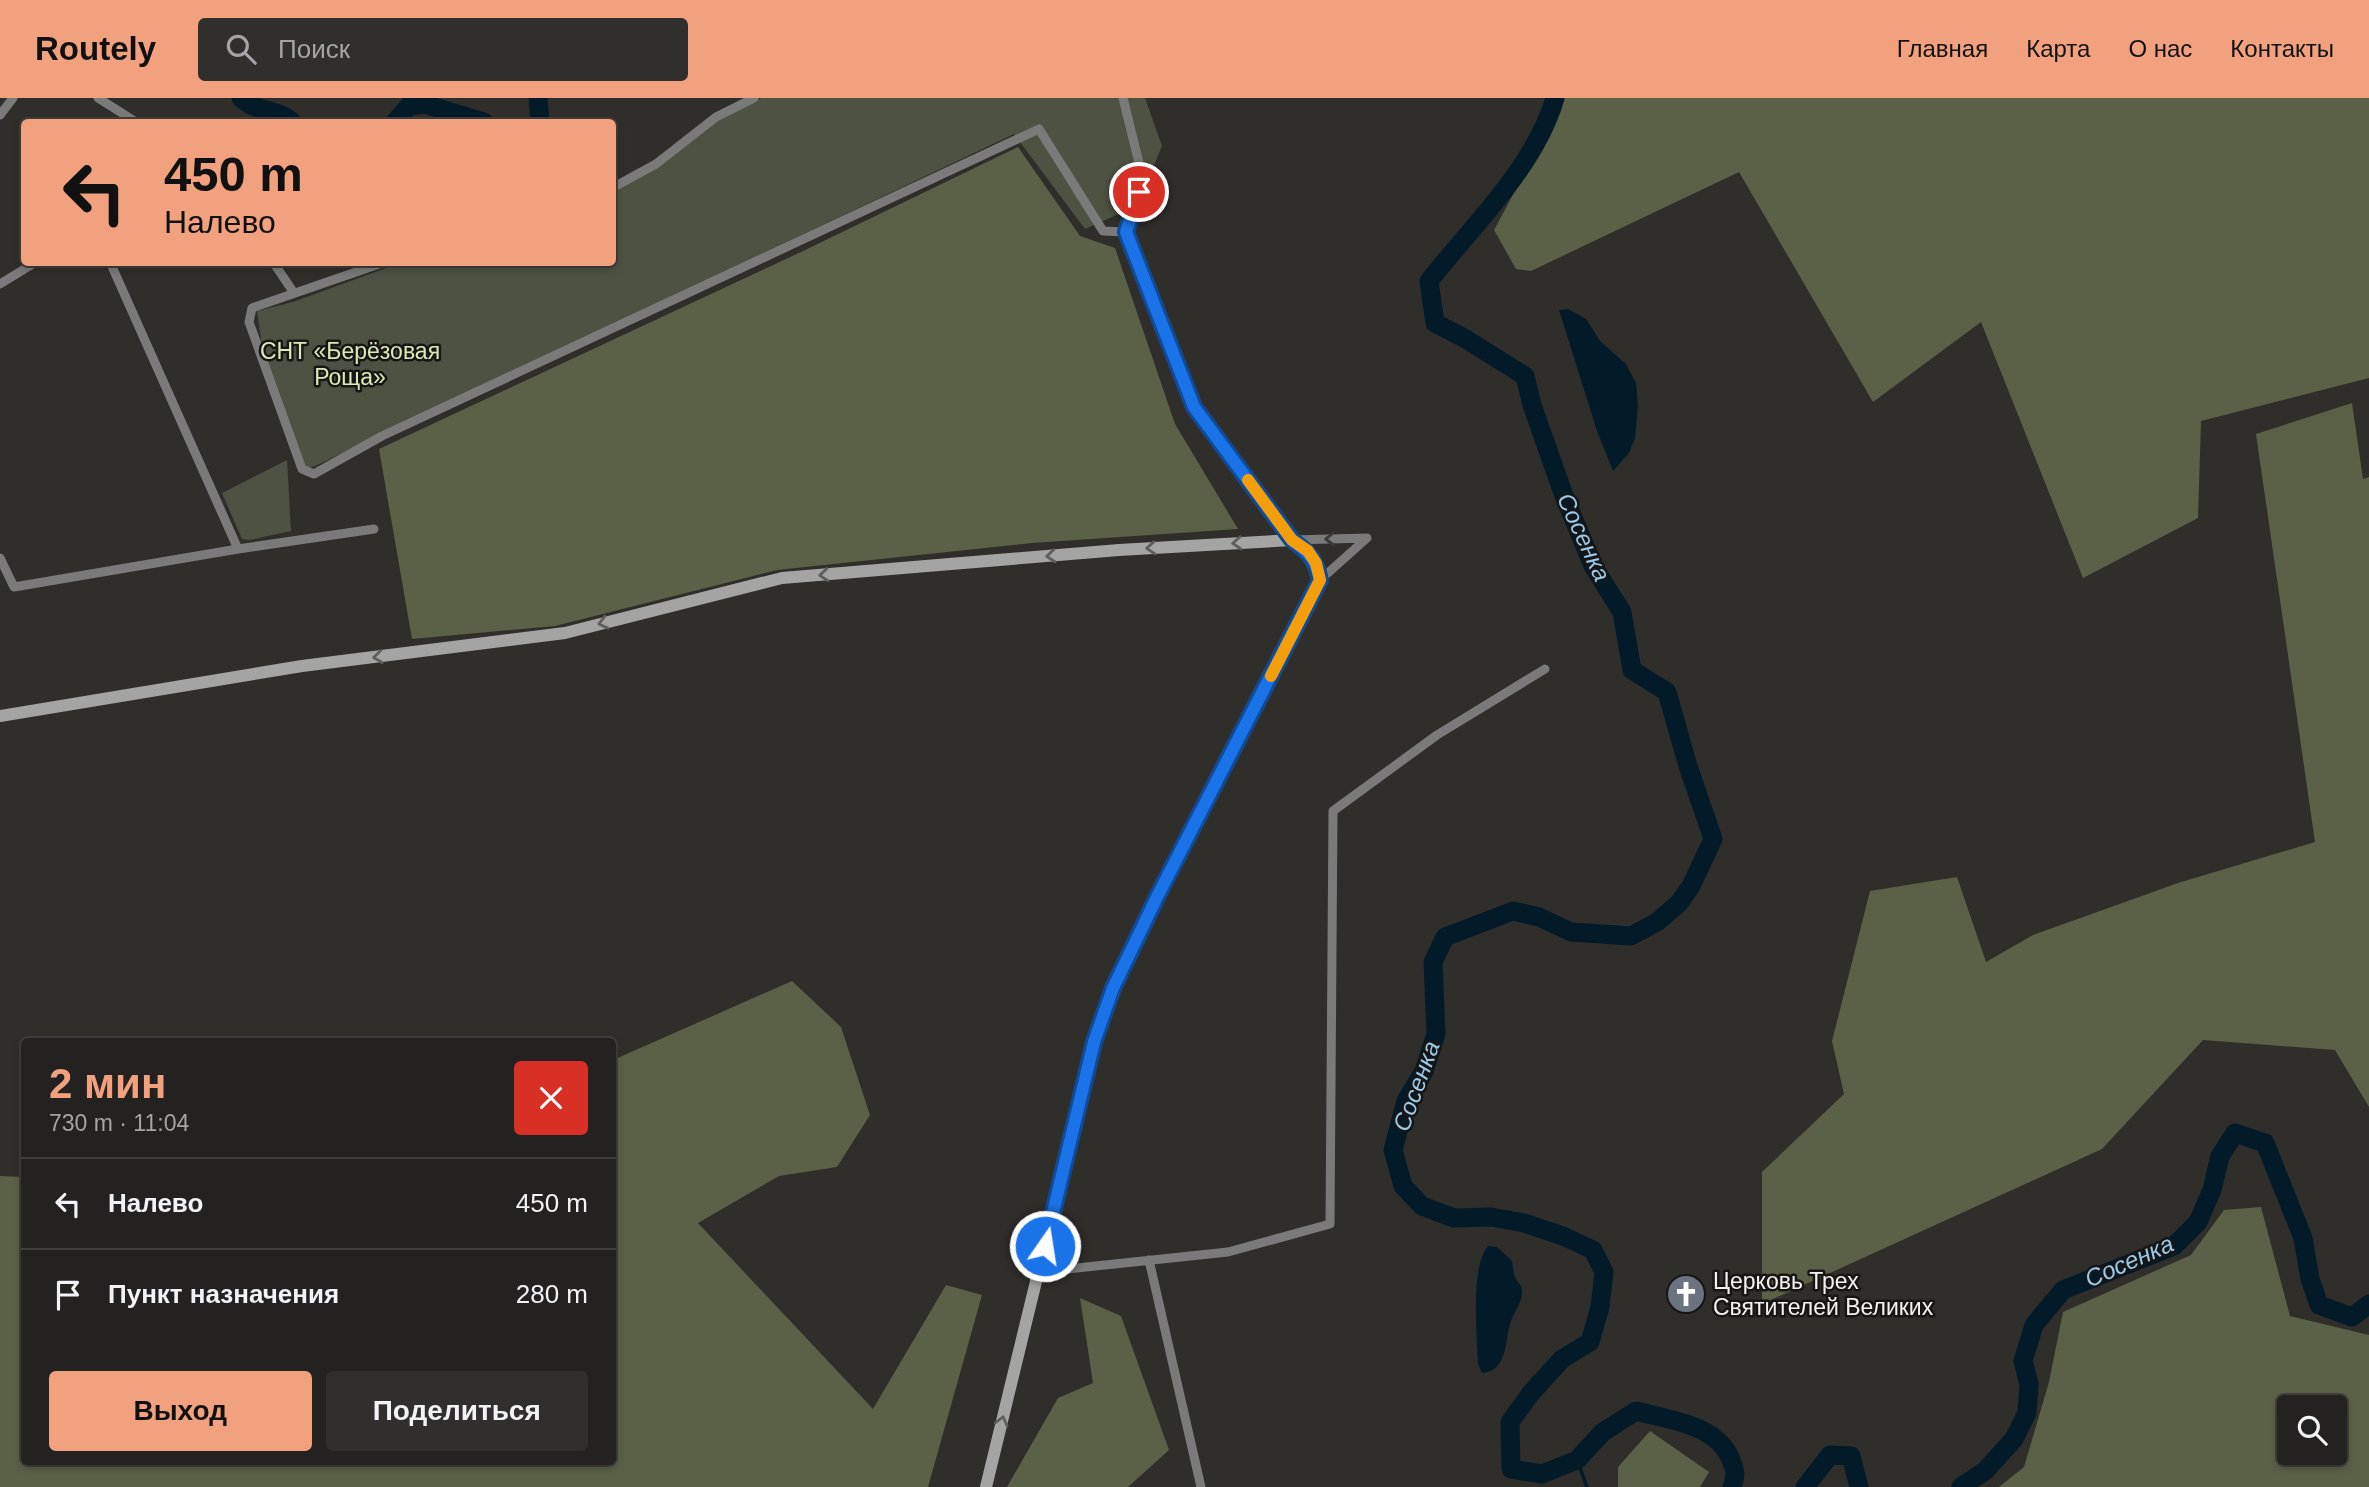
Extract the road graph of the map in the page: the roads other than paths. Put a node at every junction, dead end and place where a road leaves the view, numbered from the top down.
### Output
1 (98, 98) edge
2 (754, 98) edge
3 (1123, 98) edge
4 (9, 100) edge
5 (0, 115) edge
6 (131, 119) edge
7 (616, 186) edge
8 (1126, 232) junction
9 (29, 266) edge
10 (112, 266) edge
11 (276, 266) edge
12 (374, 266) edge
13 (0, 284) edge
14 (294, 293) junction
15 (374, 529) dead end
16 (1292, 540) junction
17 (238, 549) junction
18 (0, 558) edge
19 (1320, 580) junction
20 (1545, 668) dead end
21 (0, 716) edge
22 (1149, 1260) junction
23 (1039, 1272) junction
24 (986, 1487) edge
25 (1201, 1487) edge

1 - 6 street
2 - 7 street
3 - 8 street
4 - 5 street
8 - 14 street
8 - 16 street
9 - 13 street
10 - 17 street
11 - 14 street
12 - 14 street
15 - 17 street
16 - 19 street
19 -> 16 street
16 -> 21 street
17 - 18 street
19 - 23 street
20 - 22 street
22 - 23 street
22 - 25 street
24 -> 23 street

